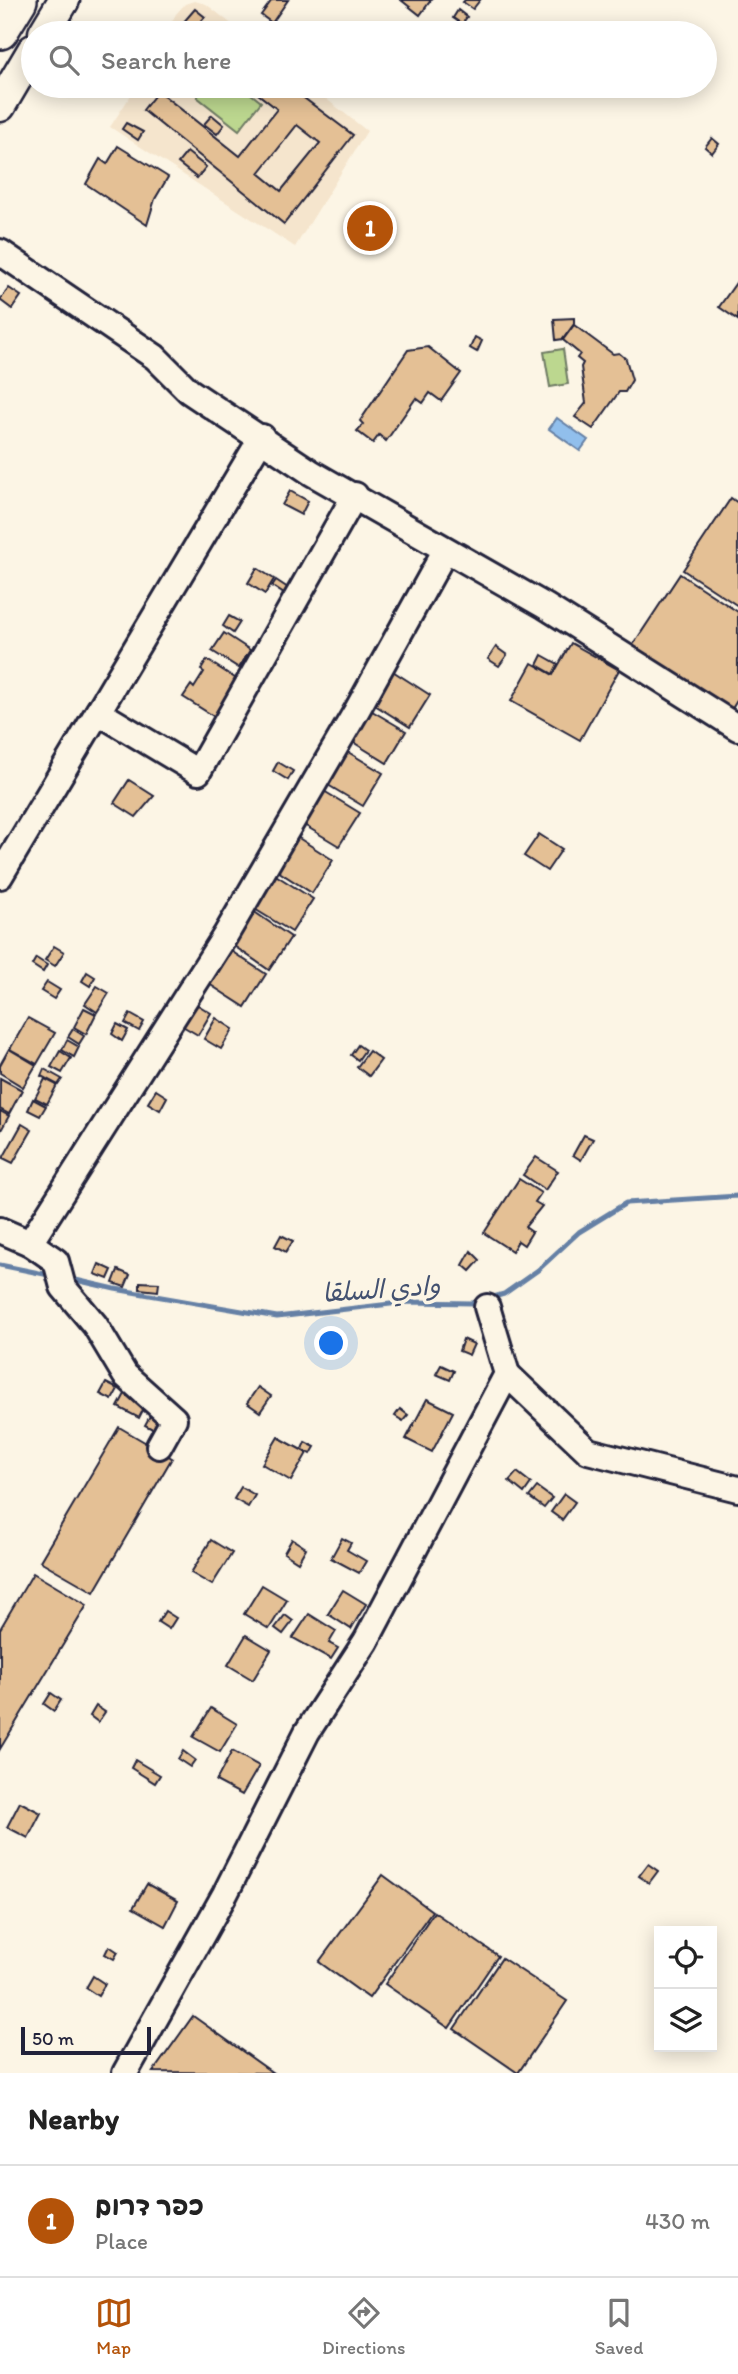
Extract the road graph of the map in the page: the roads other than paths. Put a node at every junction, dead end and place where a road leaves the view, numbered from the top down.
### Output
1 (19, 0) edge
2 (64, 0) edge
3 (51, 21) edge
4 (0, 31) edge
5 (21, 70) edge
6 (0, 106) edge
7 (0, 252) edge
8 (262, 438) junction
9 (355, 495) junction
10 (445, 551) junction
11 (98, 712) junction
12 (738, 728) edge
13 (0, 876) edge
14 (0, 1230) edge
15 (30, 1242) junction
16 (487, 1307) dead end
17 (507, 1374) junction
18 (159, 1446) dead end
19 (738, 1489) edge
20 (125, 2073) edge

1 - 4 highway
2 - 3 main road
5 - 6 main road
7 - 8 street
8 - 9 street
8 - 11 street
9 - 10 street
9 - 11 street
10 - 12 street
10 - 15 street
11 - 13 street
14 - 15 street
15 - 18 street
16 - 17 street
17 - 19 street
17 - 20 street

